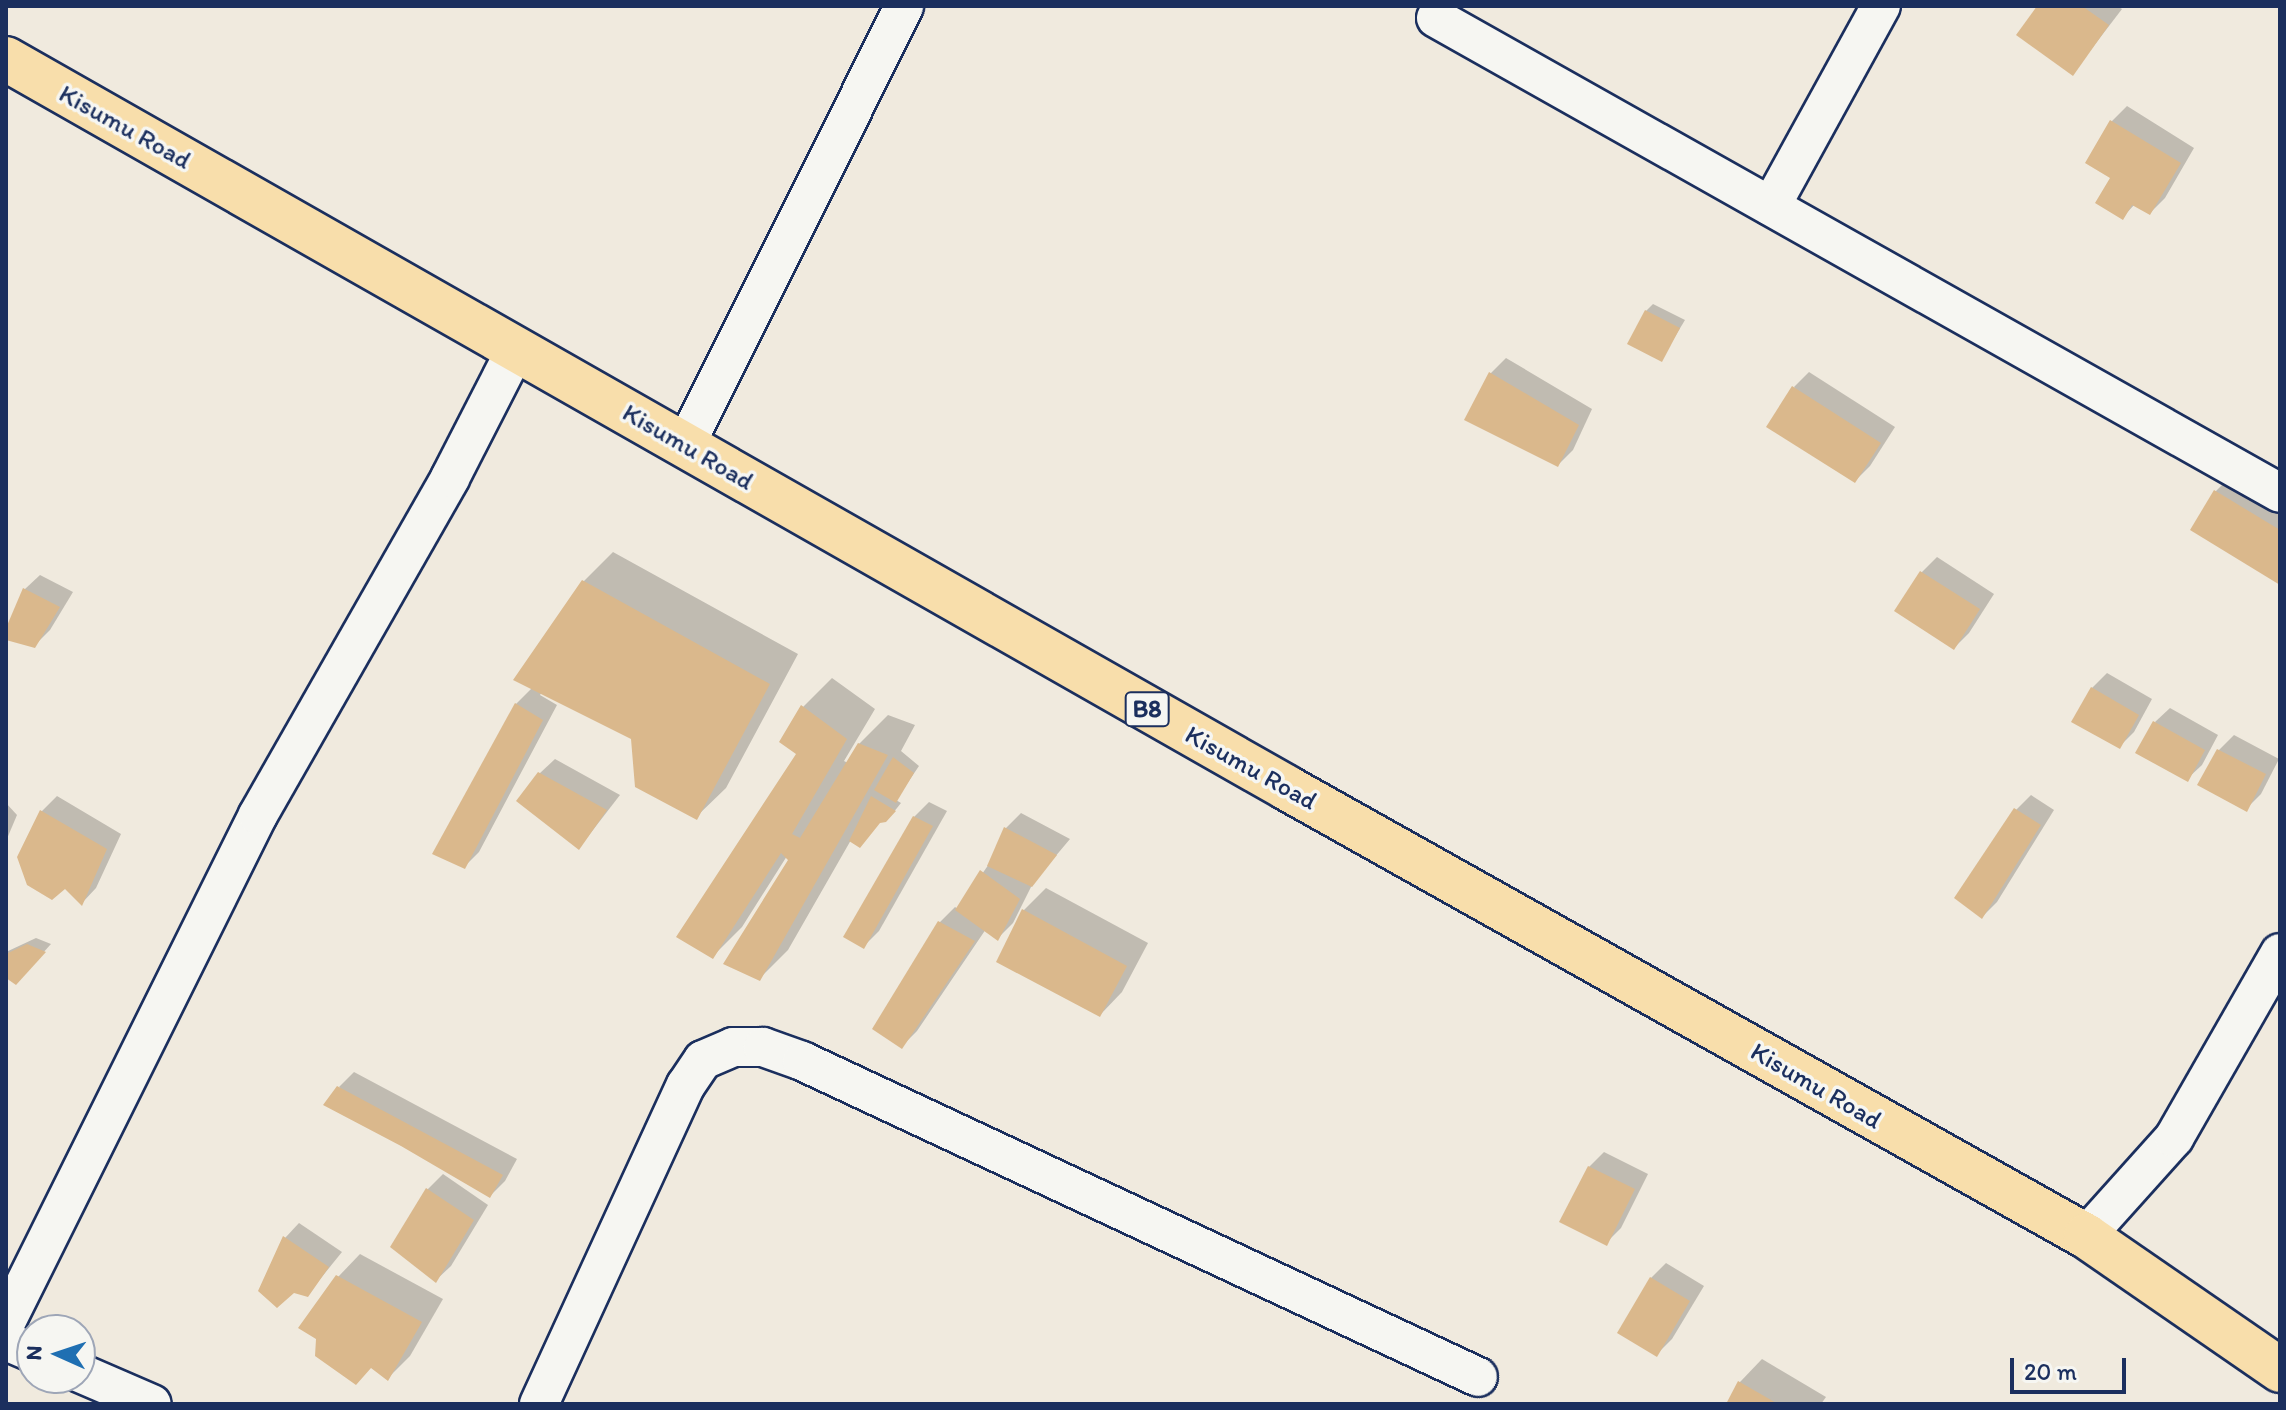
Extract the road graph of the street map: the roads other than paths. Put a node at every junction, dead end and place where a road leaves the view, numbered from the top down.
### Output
1 (904, 6) edge
2 (1881, 6) edge
3 (1436, 18) dead end
4 (6, 59) edge
5 (1771, 206) junction
6 (517, 347) junction
7 (685, 446) junction
8 (2280, 493) edge
9 (2280, 953) edge
10 (2086, 1236) junction
11 (6, 1322) edge
12 (2280, 1370) edge
13 (1478, 1377) dead end
14 (96, 1380) edge
15 (152, 1404) edge
16 (539, 1404) edge

1 - 7 street
2 - 5 street
3 - 5 street
4 - 6 highway, Kisumu Road / B8
5 - 8 street
6 - 7 highway, Kisumu Road / B8
6 - 11 street
7 - 10 highway, Kisumu Road / B8
9 - 10 street
10 - 12 highway, Kisumu Road / B8
13 - 16 street
14 - 15 street

